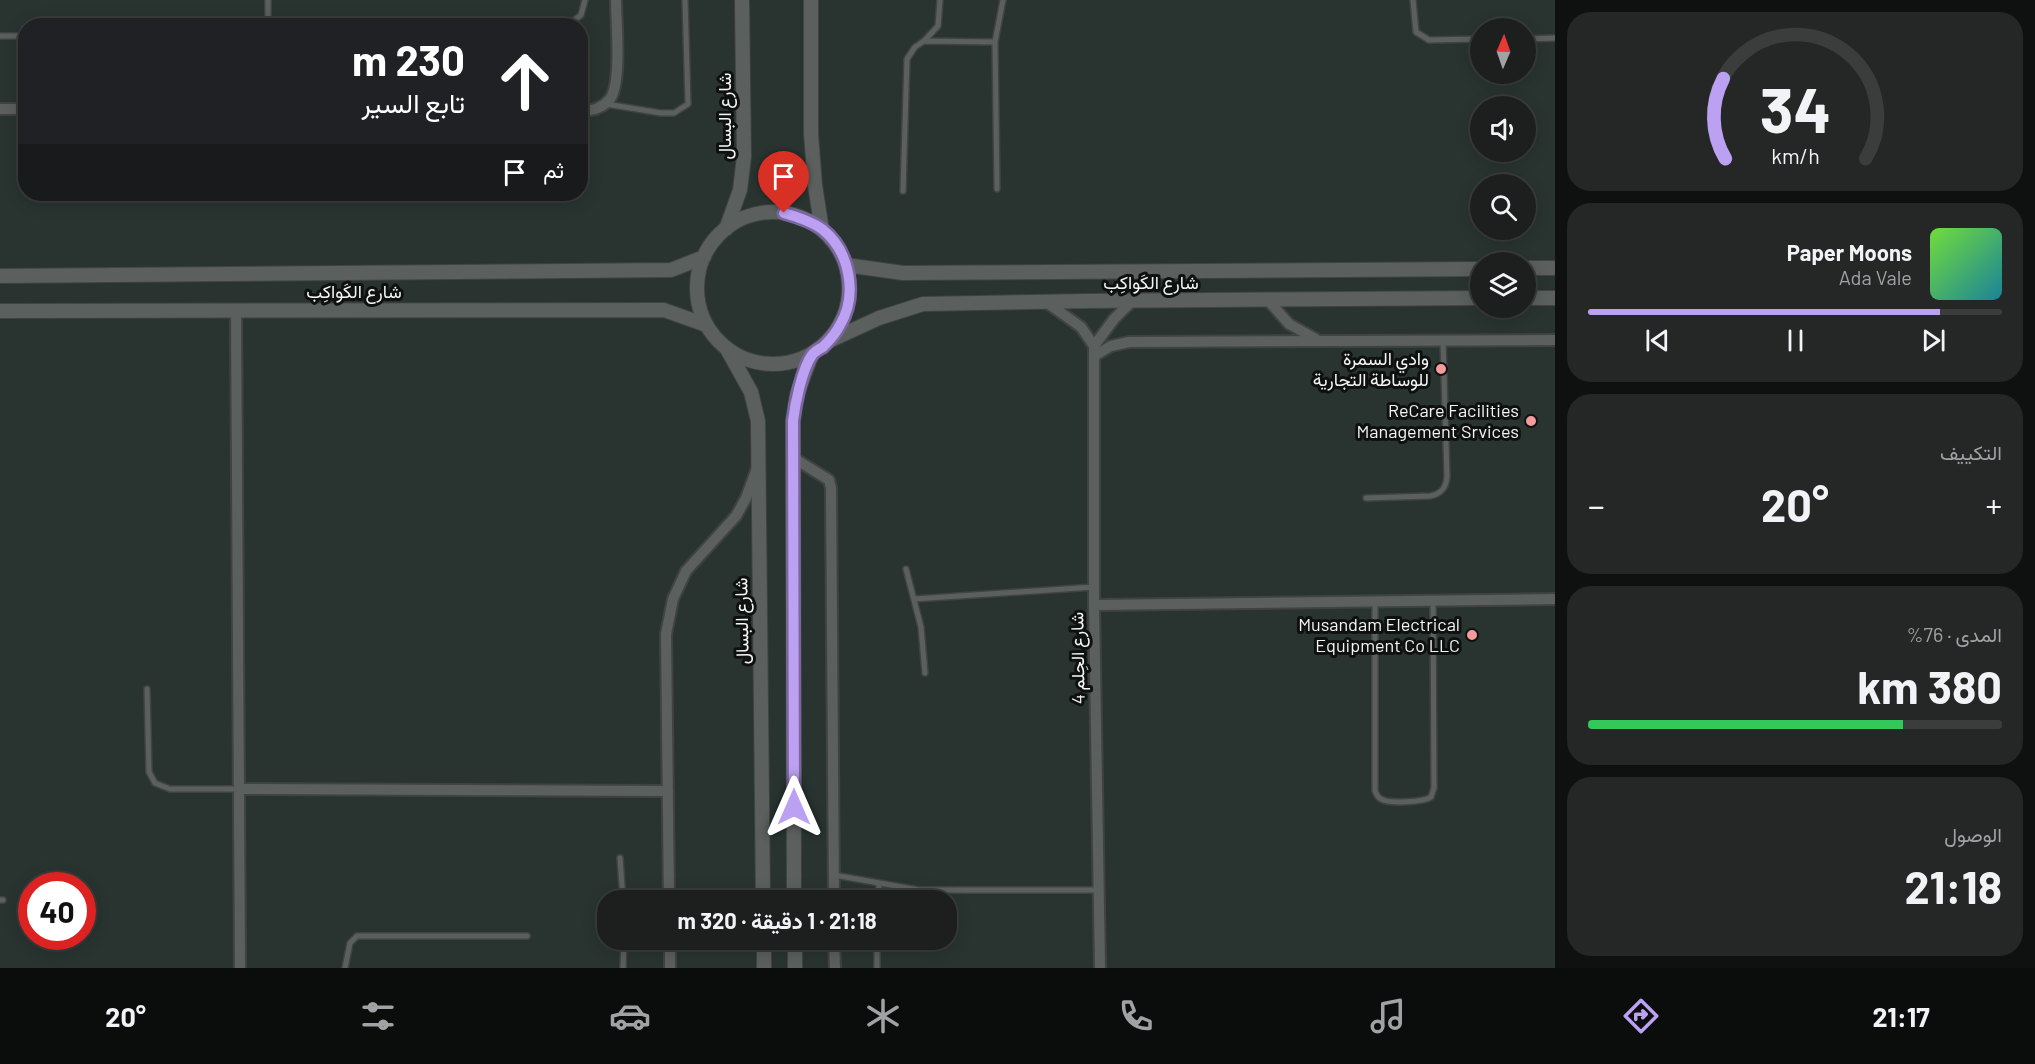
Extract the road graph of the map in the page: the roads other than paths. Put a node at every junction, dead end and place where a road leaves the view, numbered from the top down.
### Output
1 (268, 0) edge
2 (585, 0) edge
3 (616, 0) edge
4 (685, 0) edge
5 (742, 0) edge
6 (811, 0) edge
7 (940, 0) edge
8 (1003, 0) edge
9 (1413, 0) edge
10 (268, 18) edge
11 (577, 18) edge
12 (0, 36) edge
13 (18, 36) edge
14 (1555, 38) edge
15 (1470, 39) edge
16 (1536, 39) edge
17 (924, 41) junction
18 (995, 42) junction
19 (605, 104) junction
20 (0, 109) edge
21 (18, 109) edge
22 (588, 110) edge
23 (996, 189) dead end
24 (903, 191) dead end
25 (726, 229) junction
26 (822, 230) junction
27 (704, 257) junction
28 (846, 265) junction
29 (1536, 268) edge
30 (1555, 268) edge
31 (1470, 269) edge
32 (0, 276) edge
33 (1470, 298) edge
34 (1536, 298) edge
35 (1555, 298) edge
36 (1268, 300) junction
37 (1132, 301) junction
38 (1046, 302) junction
39 (236, 310) junction
40 (0, 311) edge
41 (706, 325) junction
42 (1555, 340) edge
43 (829, 341) junction
44 (1321, 341) junction
45 (1443, 341) junction
46 (727, 349) junction
47 (1094, 351) junction
48 (812, 354) junction
49 (792, 457) junction
50 (758, 465) junction
51 (1366, 498) dead end
52 (906, 570) dead end
53 (1094, 587) junction
54 (914, 599) junction
55 (1555, 599) edge
56 (1433, 600) junction
57 (1375, 601) junction
58 (1094, 605) junction
59 (925, 673) dead end
60 (147, 689) dead end
61 (239, 789) junction
62 (668, 791) junction
63 (620, 858) dead end
64 (834, 875) junction
65 (879, 883) junction
66 (622, 890) edge
67 (669, 890) edge
68 (763, 890) edge
69 (794, 890) edge
70 (834, 890) edge
71 (879, 890) edge
72 (1099, 890) junction
73 (527, 936) dead end
74 (624, 950) edge
75 (670, 950) edge
76 (764, 950) edge
77 (795, 950) edge
78 (834, 950) edge
79 (877, 950) edge
80 (240, 968) edge
81 (345, 968) edge
82 (623, 968) edge
83 (670, 968) edge
84 (764, 968) edge
85 (795, 968) edge
86 (835, 968) edge
87 (877, 968) edge
88 (1100, 968) edge

1 - 10 lane
2 - 11 lane
3 - 19 street
4 - 19 lane
5 - 25 street, شارع البسال
6 - 26 street
7 - 17 lane
8 - 18 lane
9 - 15 lane
12 - 13 lane
14 - 16 lane
17 - 18 lane
17 - 24 lane
18 - 23 lane
19 - 22 street
20 - 21 street
25 - 26 street
25 - 27 street
26 - 28 street
27 - 32 street, شارع الكَواكِب
27 - 41 street
28 - 31 street, شارع الكَواكِب
28 - 43 street
29 - 30 street
33 - 36 street, شارع الكَواكِب
34 - 35 street
36 - 37 street, شارع الكَواكِب
36 - 44 street
37 - 38 street, شارع الكَواكِب
37 - 47 street
38 - 43 street, شارع الكَواكِب
38 - 47 street
39 - 40 street, شارع الكَواكِب
39 - 41 street, شارع الكَواكِب
39 - 61 street
41 - 46 street
42 - 45 street
43 - 48 street
44 - 45 street
44 - 47 street
45 - 51 lane
46 - 48 street
46 - 50 street, شارع البسال
47 - 53 street, شارع الحِلم 4
48 - 49 street
49 - 64 street
49 - 69 street
50 - 62 street
50 - 68 street, شارع البسال
52 - 54 lane
53 - 54 lane
53 - 58 street, شارع الحِلم 4
54 - 59 lane
55 - 56 street
56 - 57 street
56 - 57 lane
57 - 58 street
58 - 72 street, شارع الحِلم 4
60 - 61 lane
61 - 62 street
61 - 80 street
62 - 67 street
63 - 66 lane
64 - 65 lane
64 - 70 street
65 - 71 lane
65 - 72 lane
72 - 88 street, شارع الحِلم 4
73 - 81 lane
74 - 82 lane
75 - 83 street
76 - 84 street
77 - 85 street
78 - 86 street
79 - 87 lane

